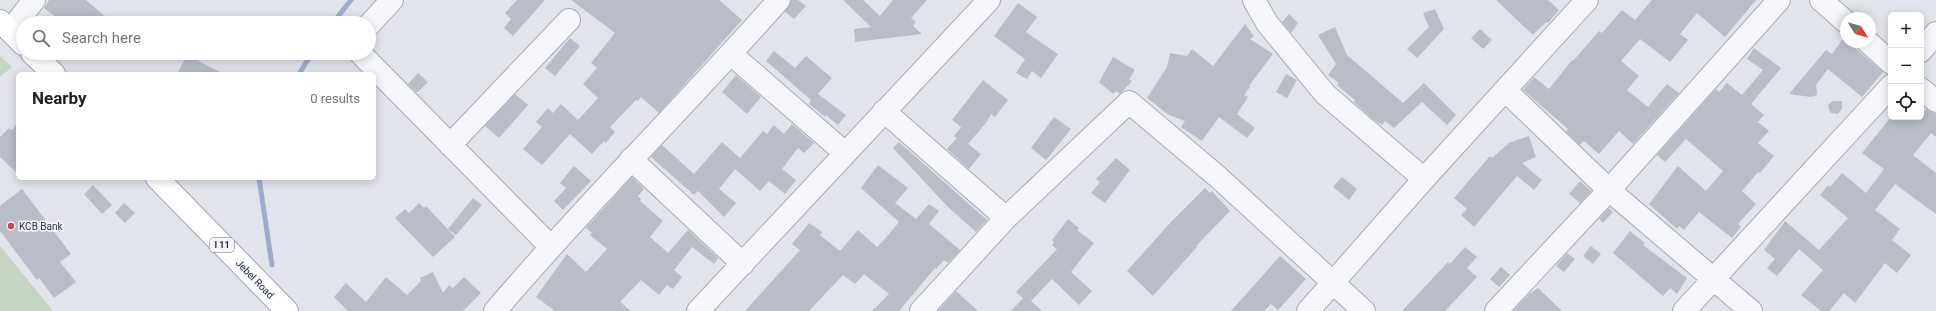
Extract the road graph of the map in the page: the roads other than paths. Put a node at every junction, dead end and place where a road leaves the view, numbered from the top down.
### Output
1 (34, 0) edge
2 (392, 0) edge
3 (779, 0) edge
4 (990, 0) edge
5 (1254, 0) edge
6 (1587, 0) edge
7 (1779, 0) edge
8 (1821, 0) edge
9 (22, 16) edge
10 (376, 17) edge
11 (1840, 17) edge
12 (569, 20) dead end
13 (1936, 33) edge
14 (1875, 48) edge
15 (1924, 48) edge
16 (731, 54) junction
17 (39, 60) edge
18 (367, 60) edge
19 (1888, 60) edge
20 (52, 72) edge
21 (1888, 89) edge
22 (1505, 90) junction
23 (1924, 91) edge
24 (1936, 101) edge
25 (884, 111) junction
26 (450, 145) junction
27 (845, 153) junction
28 (631, 159) junction
29 (1424, 179) junction
30 (159, 180) edge
31 (1609, 190) junction
32 (1006, 218) junction
33 (550, 246) junction
34 (743, 264) junction
35 (1713, 280) junction
36 (1334, 283) junction
37 (287, 311) edge
38 (495, 311) edge
39 (698, 311) edge
40 (921, 311) edge
41 (1308, 311) edge
42 (1364, 311) edge
43 (1496, 311) edge
44 (1684, 311) edge
45 (1750, 311) edge

1 - 9 street
2 - 10 street
3 - 16 street
4 - 25 street
5 - 29 street
6 - 22 street
7 - 31 street
8 - 11 street
12 - 26 street
13 - 15 street
14 - 19 street
16 - 27 street
16 - 28 street
17 - 20 main road
18 - 26 street
21 - 35 street
22 - 29 street
22 - 31 street
23 - 24 street
25 - 27 street
25 - 32 street
26 - 33 street
27 - 34 street
28 - 33 street
28 - 34 street
29 - 36 street
30 - 37 main road, Jebel Road / I 11
31 - 35 street
31 - 43 street
32 - 36 street
32 - 40 street
33 - 38 street
34 - 39 street
35 - 44 street
35 - 45 street
36 - 41 street
36 - 42 street

